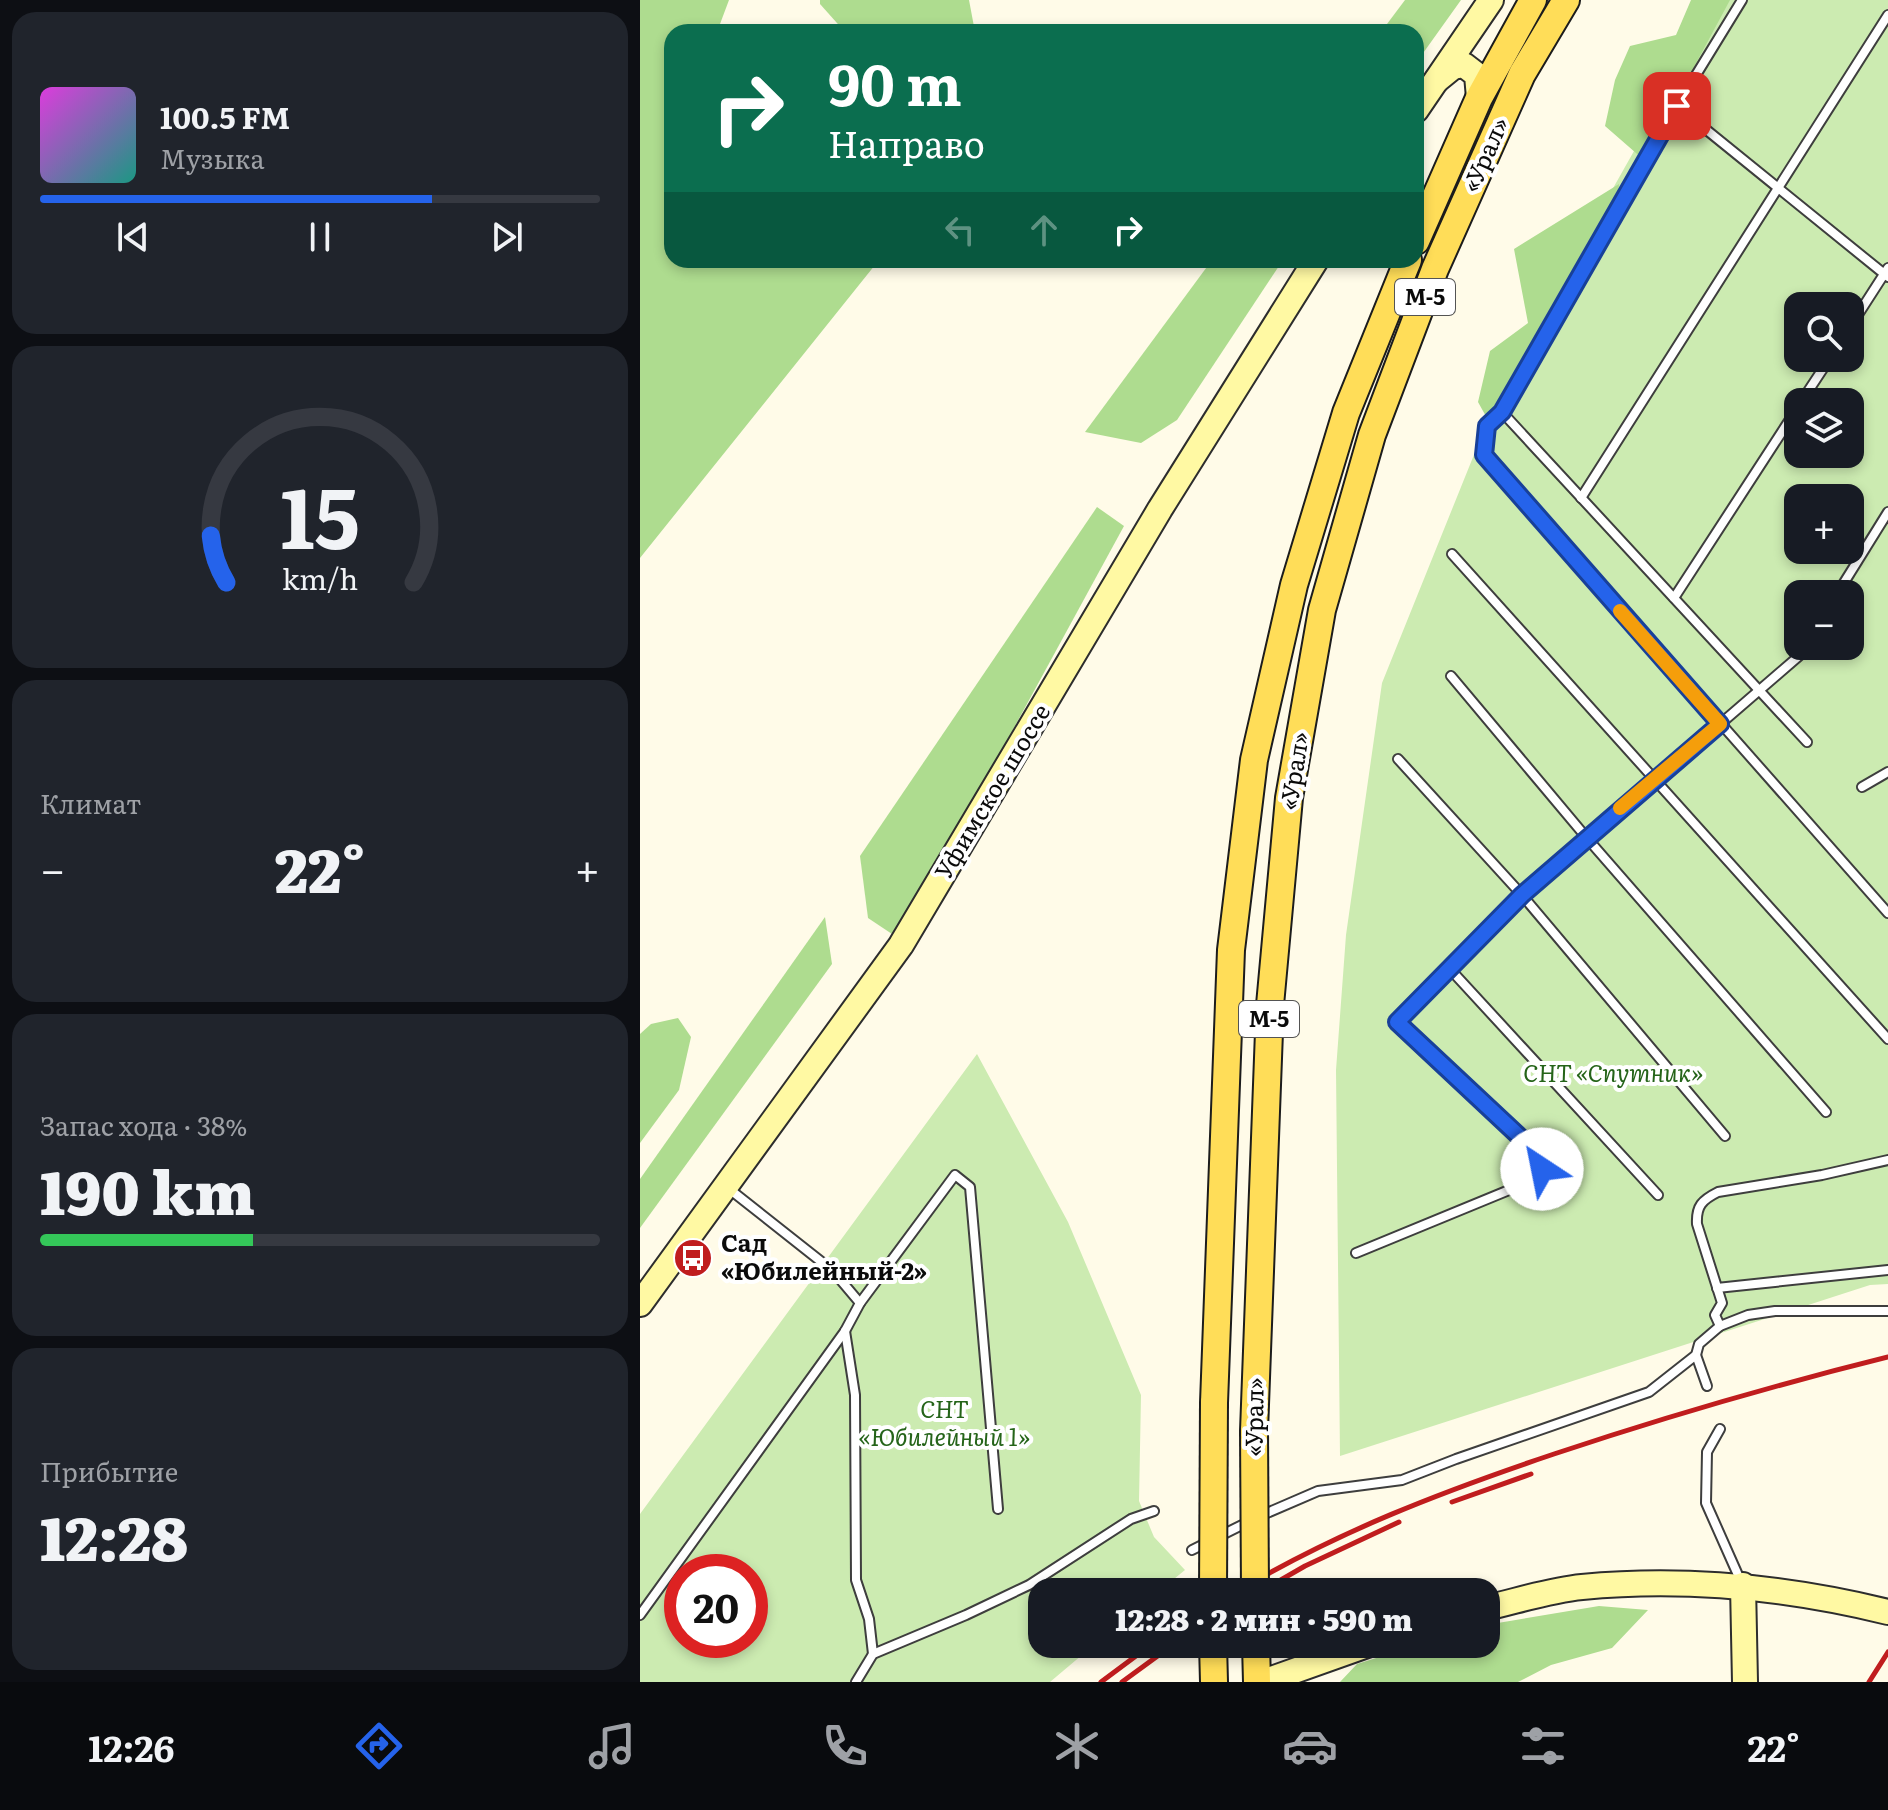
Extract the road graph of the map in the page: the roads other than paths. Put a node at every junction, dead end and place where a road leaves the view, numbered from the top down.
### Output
1 (1491, 0) edge
2 (1533, 0) edge
3 (1566, 0) edge
4 (1742, 0) edge
5 (1888, 15) edge
6 (1435, 81) junction
7 (1424, 98) edge
8 (1479, 98) junction
9 (1677, 106) junction
10 (1780, 189) junction
11 (1424, 223) edge
12 (1311, 268) edge
13 (1405, 268) edge
14 (1887, 273) edge
15 (1864, 307) edge
16 (1502, 412) junction
17 (1784, 429) edge
18 (1581, 498) junction
19 (1888, 512) edge
20 (1452, 554) dead end
21 (1846, 580) edge
22 (1674, 598) junction
23 (1794, 660) edge
24 (1451, 676) dead end
25 (1759, 689) junction
26 (1720, 724) junction
27 (1807, 742) dead end
28 (1398, 759) dead end
29 (1888, 772) edge
30 (1654, 779) junction
31 (1862, 787) dead end
32 (1586, 837) junction
33 (1522, 895) junction
34 (1888, 913) edge
35 (1450, 969) junction
36 (1888, 1039) edge
37 (1826, 1112) dead end
38 (1725, 1136) dead end
39 (1888, 1160) edge
40 (726, 1186) junction
41 (1658, 1195) dead end
42 (1356, 1253) dead end
43 (1888, 1270) edge
44 (1717, 1288) junction
45 (860, 1303) junction
46 (640, 1304) edge
47 (1888, 1311) edge
48 (1720, 1326) junction
49 (845, 1331) junction
50 (1696, 1355) junction
51 (1707, 1386) dead end
52 (1720, 1429) dead end
53 (998, 1509) dead end
54 (1154, 1511) dead end
55 (1192, 1550) dead end
56 (1213, 1578) edge
57 (1255, 1578) edge
58 (1743, 1585) junction
59 (1500, 1605) edge
60 (1888, 1612) edge
61 (640, 1615) edge
62 (873, 1654) junction
63 (1213, 1658) edge
64 (1256, 1658) edge
65 (1331, 1658) edge
66 (856, 1682) edge
67 (1214, 1682) edge
68 (1257, 1682) edge
69 (1263, 1682) edge
70 (1745, 1682) edge

1 - 6 main road
2 - 8 main road, «Урал»
3 - 57 main road, «Урал» / М-5, bridge
4 - 9 lane
5 - 10 lane
6 - 7 main road
6 - 8 main road
8 - 11 main road, «Урал»
9 - 10 lane
9 - 16 lane
10 - 14 lane
10 - 18 lane
12 - 40 main road, Уфимское шоссе
13 - 56 main road, «Урал» / М-5, bridge
14 - 15 lane
16 - 18 lane
16 - 26 lane
17 - 22 lane
18 - 22 lane
19 - 21 lane
20 - 30 lane
22 - 25 lane
23 - 25 lane
24 - 32 lane
25 - 26 lane
25 - 27 lane
26 - 30 lane
26 - 34 lane
28 - 33 lane
29 - 31 lane
30 - 32 lane
30 - 36 lane
32 - 33 lane
32 - 37 lane
33 - 35 lane
33 - 38 lane
35 - 41 lane
35 - 42 lane
39 - 44 lane
40 - 45 lane
40 - 46 main road, Уфимское шоссе
43 - 44 lane
44 - 48 lane
45 - 49 lane
45 - 53 lane
47 - 48 lane
48 - 50 lane
49 - 61 lane
49 - 62 lane
50 - 51 lane
50 - 55 lane
52 - 58 lane
54 - 62 lane
58 - 59 main road
58 - 60 main road
58 - 70 main road
62 - 66 lane
63 - 67 main road
64 - 68 main road
65 - 69 main road

